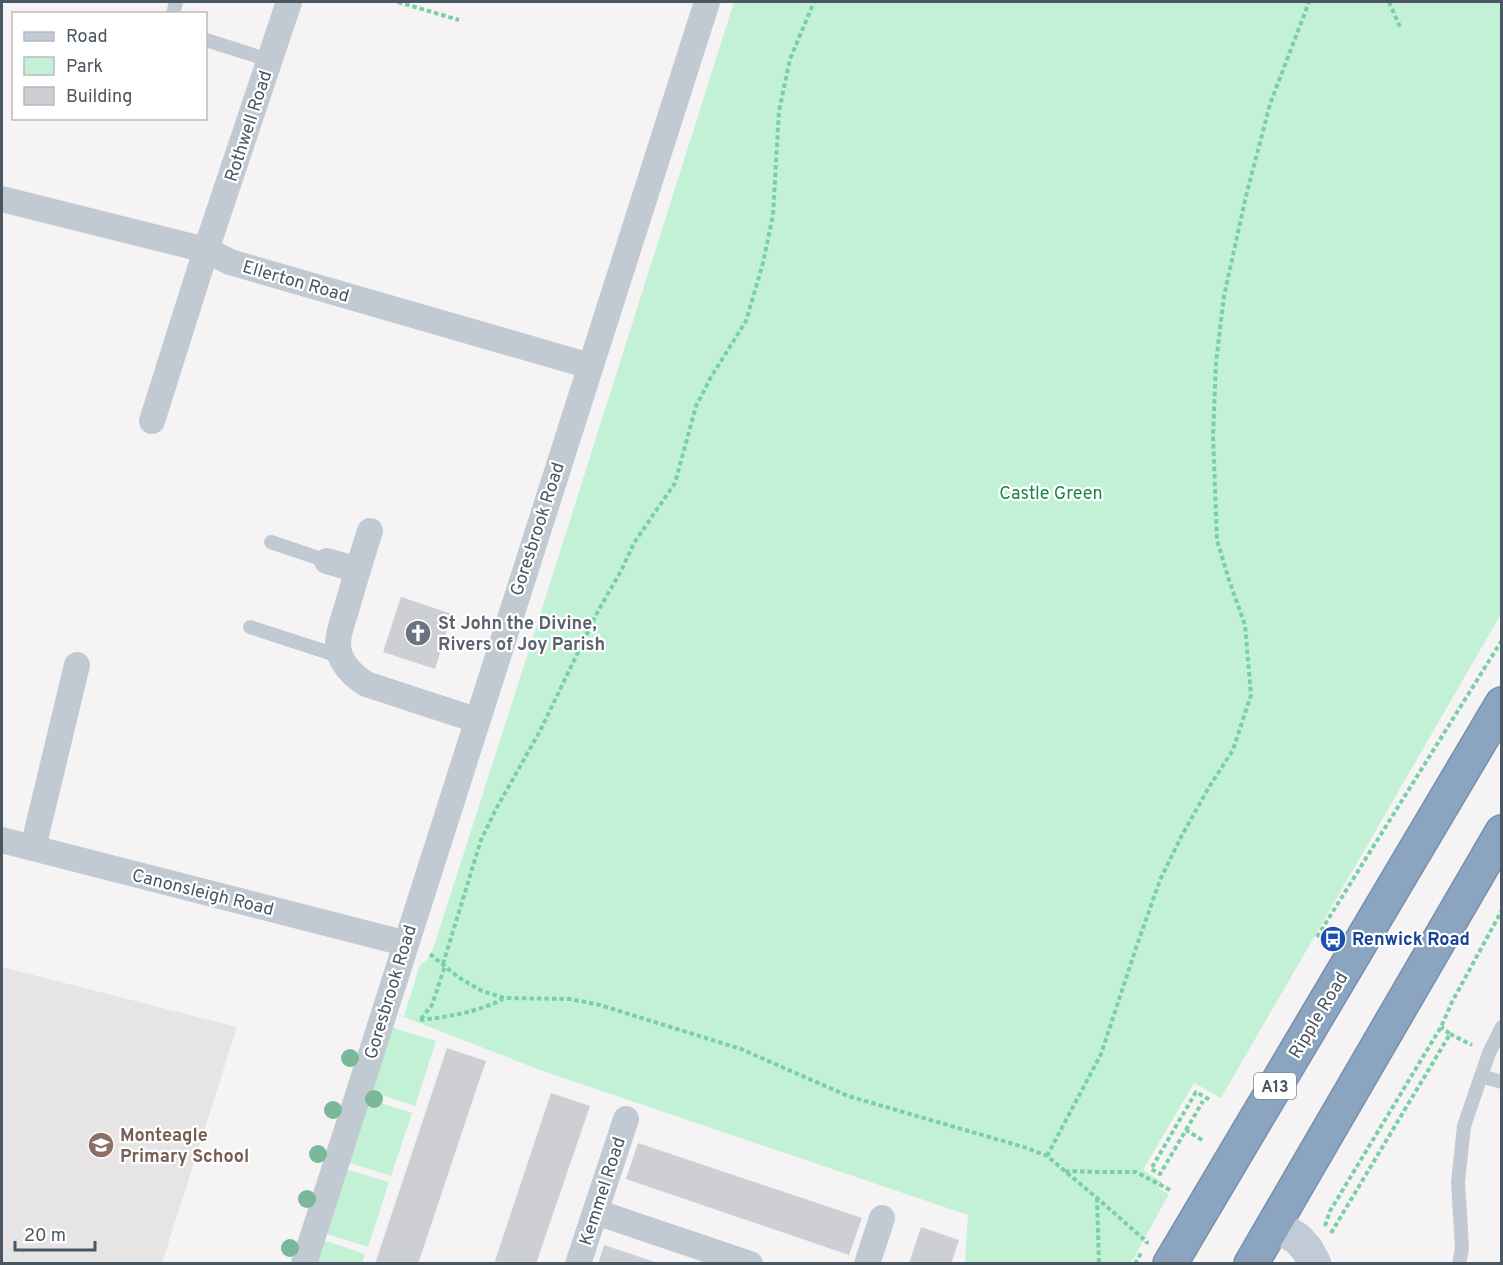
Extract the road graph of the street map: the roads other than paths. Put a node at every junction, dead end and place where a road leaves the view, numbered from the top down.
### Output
1 (289, 2) edge
2 (706, 2) edge
3 (207, 40) edge
4 (269, 60) junction
5 (2, 199) edge
6 (206, 250) junction
7 (590, 366) junction
8 (152, 422) dead end
9 (370, 531) dead end
10 (271, 542) dead end
11 (327, 561) joint
12 (358, 570) junction
13 (250, 627) dead end
14 (342, 657) junction
15 (78, 665) dead end
16 (1502, 704) edge
17 (476, 720) junction
18 (1502, 832) edge
19 (2, 840) edge
20 (33, 848) junction
21 (405, 943) junction
22 (1502, 1027) edge
23 (1481, 1076) junction
24 (1502, 1082) edge
25 (626, 1119) dead end
26 (596, 1212) junction
27 (882, 1218) dead end
28 (1275, 1224) junction
29 (1321, 1251) edge
30 (304, 1263) edge
31 (578, 1263) edge
32 (750, 1263) edge
33 (867, 1263) edge
34 (1170, 1263) edge
35 (1251, 1263) edge
36 (1459, 1263) edge

1 - 4 street, Rothwell Road
2 - 7 street, Goresbrook Road
3 - 4 lane
4 - 6 street, Rothwell Road
5 - 6 street, Ellerton Road
6 - 7 street, Ellerton Road
6 - 8 street, Rothwell Road
7 - 17 street, Goresbrook Road
9 - 12 street
10 - 11 lane
11 - 12 street
12 - 14 street
13 - 14 lane
14 - 17 street
15 - 20 street
16 - 34 highway, Ripple Road / A13
17 - 21 street, Goresbrook Road
18 - 28 highway
19 - 20 street, Canonsleigh Road
20 - 21 street, Canonsleigh Road
21 - 30 street, Goresbrook Road
22 - 23 lane
23 - 24 lane
23 - 36 lane
25 - 26 street, Kemmel Road
26 - 31 street, Kemmel Road
26 - 32 street
27 - 33 street
28 - 29 street
28 - 35 highway

